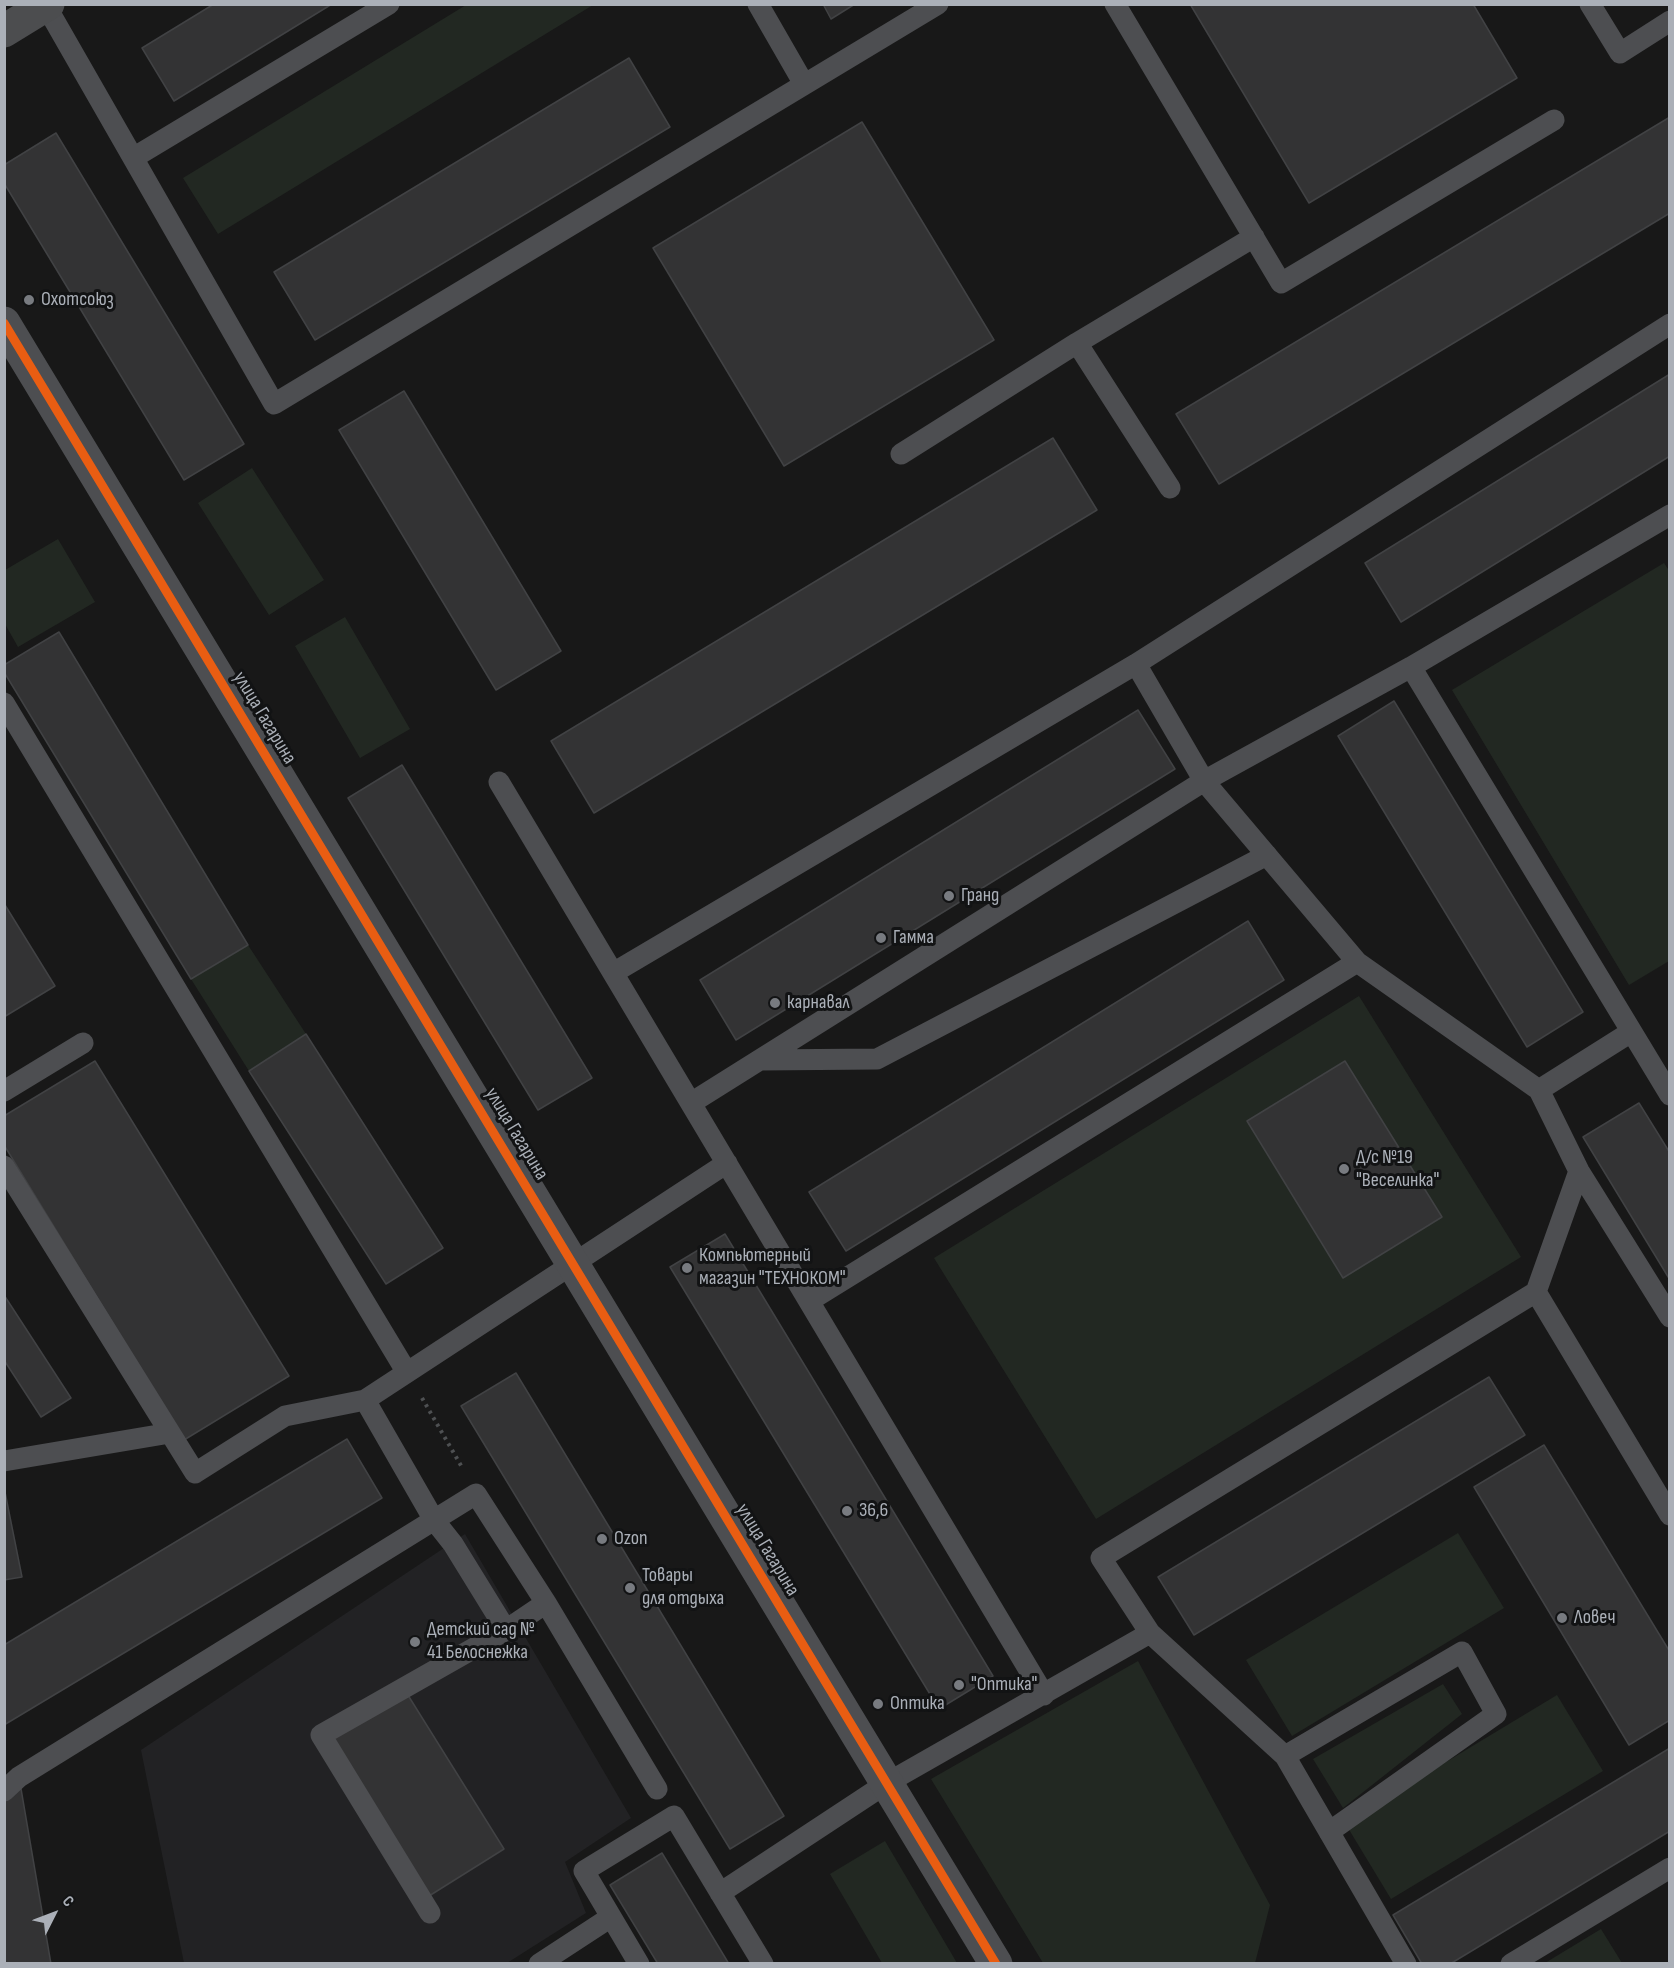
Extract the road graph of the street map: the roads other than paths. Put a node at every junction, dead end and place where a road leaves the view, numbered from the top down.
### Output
1 (389, 4) edge
2 (758, 4) edge
3 (938, 4) edge
4 (1115, 4) edge
5 (1590, 4) edge
6 (47, 5) edge
7 (1670, 21) edge
8 (4, 31) edge
9 (804, 84) junction
10 (1554, 120) dead end
11 (133, 158) junction
12 (1254, 237) junction
13 (4, 323) edge
14 (1670, 324) edge
15 (1077, 343) junction
16 (901, 454) dead end
17 (1170, 488) dead end
18 (1670, 515) edge
19 (1136, 664) junction
20 (1411, 667) junction
21 (4, 703) edge
22 (1204, 781) junction
23 (499, 782) dead end
24 (1267, 855) junction
25 (1357, 962) junction
26 (613, 973) junction
27 (1631, 1032) junction
28 (83, 1043) dead end
29 (760, 1060) junction
30 (4, 1090) edge
31 (1539, 1090) junction
32 (1670, 1095) edge
33 (691, 1103) junction
34 (727, 1163) junction
35 (4, 1166) edge
36 (1579, 1171) junction
37 (572, 1262) junction
38 (1536, 1292) junction
39 (809, 1301) junction
40 (1670, 1317) edge
41 (406, 1371) junction
42 (365, 1400) junction
43 (170, 1433) junction
44 (4, 1461) edge
45 (1670, 1515) edge
46 (434, 1521) junction
47 (546, 1603) junction
48 (506, 1630) junction
49 (1150, 1633) junction
50 (1044, 1695) junction
51 (1285, 1756) junction
52 (887, 1784) junction
53 (657, 1789) dead end
54 (4, 1791) edge
55 (1329, 1832) junction
56 (1670, 1868) edge
57 (720, 1893) junction
58 (430, 1913) dead end
59 (611, 1917) junction
60 (539, 1964) edge
61 (639, 1964) edge
62 (763, 1964) edge
63 (996, 1964) edge
64 (1406, 1964) edge
65 (1511, 1964) edge

1 - 11 lane
2 - 9 lane
3 - 9 lane
4 - 12 lane
5 - 7 lane
6 - 8 main road
6 - 11 lane
9 - 11 lane
10 - 12 lane
12 - 15 lane
13 - 37 street, улица Гагарина
14 - 19 lane
15 - 16 lane
15 - 17 lane
18 - 20 lane
19 - 22 lane
19 - 26 lane
20 - 22 lane
20 - 27 lane
21 - 41 lane
22 - 24 lane
22 - 29 lane
23 - 26 lane
24 - 25 lane
24 - 29 lane
25 - 31 lane
25 - 39 lane
26 - 33 lane
27 - 31 lane
27 - 32 lane
28 - 30 lane
29 - 33 lane
31 - 36 lane
33 - 34 lane
34 - 37 lane
34 - 39 lane
35 - 43 lane
36 - 38 lane
36 - 40 lane
37 - 41 lane
37 - 52 street, улица Гагарина
38 - 45 lane
38 - 49 lane
39 - 50 lane
41 - 42 lane
42 - 43 lane
42 - 46 lane
43 - 44 lane
46 - 47 lane
46 - 48 lane
46 - 54 lane
47 - 48 lane
47 - 53 lane
48 - 58 lane
49 - 50 lane
49 - 51 lane
50 - 52 lane
51 - 55 lane
51 - 55 lane
52 - 57 lane
52 - 63 street, улица Гагарина
55 - 64 lane
56 - 65 lane
57 - 59 lane
57 - 62 lane
59 - 60 lane
59 - 61 lane

